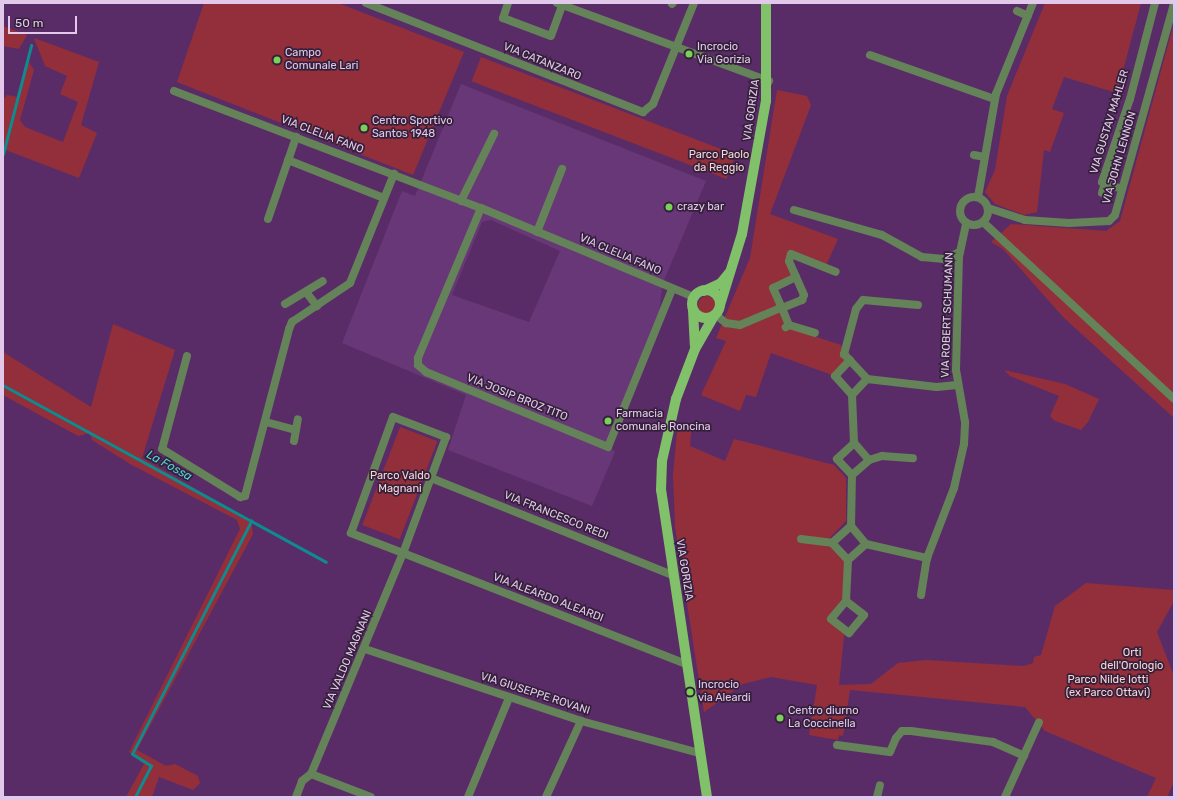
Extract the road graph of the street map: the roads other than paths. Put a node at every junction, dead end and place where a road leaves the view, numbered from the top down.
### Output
1 (366, 3) edge
2 (508, 3) edge
3 (694, 3) edge
4 (766, 3) edge
5 (1033, 3) edge
6 (1155, 3) edge
7 (1174, 3) edge
8 (561, 4) edge
9 (1017, 11) dead end
10 (1028, 16) junction
11 (677, 50) junction
12 (870, 55) dead end
13 (769, 81) junction
14 (174, 91) dead end
15 (994, 99) junction
16 (494, 134) dead end
17 (296, 137) junction
18 (974, 155) dead end
19 (984, 157) junction
20 (288, 160) junction
21 (562, 169) dead end
22 (394, 174) junction
23 (1105, 183) junction
24 (1122, 189) junction
25 (1102, 193) dead end
26 (978, 197) junction
27 (384, 198) junction
28 (461, 201) junction
29 (480, 208) junction
30 (988, 208) junction
31 (794, 210) dead end
32 (268, 218) dead end
33 (983, 222) junction
34 (966, 223) junction
35 (537, 232) junction
36 (960, 252) junction
37 (733, 266) junction
38 (836, 272) dead end
39 (796, 278) junction
40 (323, 281) dead end
41 (672, 289) junction
42 (704, 291) junction
43 (306, 292) junction
44 (694, 297) junction
45 (285, 304) dead end
46 (317, 306) junction
47 (918, 306) dead end
48 (782, 308) junction
49 (694, 310) junction
50 (717, 312) junction
51 (816, 333) dead end
52 (694, 349) junction
53 (187, 356) dead end
54 (850, 360) junction
55 (867, 379) junction
56 (957, 385) junction
57 (852, 395) junction
58 (1174, 399) edge
59 (298, 419) dead end
60 (266, 422) junction
61 (296, 430) junction
62 (294, 441) dead end
63 (854, 443) junction
64 (914, 458) dead end
65 (869, 460) junction
66 (852, 476) junction
67 (431, 478) junction
68 (851, 526) junction
69 (801, 539) dead end
70 (832, 543) junction
71 (866, 544) junction
72 (403, 553) junction
73 (927, 558) junction
74 (848, 560) junction
75 (672, 575) junction
76 (921, 595) dead end
77 (846, 601) dead end
78 (365, 649) junction
79 (686, 664) junction
80 (509, 698) junction
81 (581, 721) junction
82 (1040, 722) dead end
83 (837, 745) dead end
84 (700, 753) junction
85 (1024, 756) junction
86 (311, 774) junction
87 (880, 785) dead end
88 (296, 797) edge
89 (371, 797) edge
90 (468, 797) edge
91 (546, 797) edge
92 (708, 797) edge
93 (877, 797) edge
94 (1004, 797) edge

1 - 11 street, VIA CATANZARO
2 - 8 street
3 - 11 street, VIA CATANZARO
4 - 13 main road, VIA GORIZIA
5 - 10 street
6 - 23 street, VIA GUSTAV MAHLER
7 - 24 street, VIA JOHN LENNON
8 - 11 street
9 - 10 street
10 - 15 street
11 - 13 street
12 - 15 street
13 - 37 main road, VIA GORIZIA
14 - 17 street, VIA CLELIA FANO
15 - 19 street
16 - 28 street
17 - 20 street
17 - 22 street, VIA CLELIA FANO
18 - 19 street
19 - 26 street
20 - 27 street
20 - 32 street
21 - 35 street
22 - 27 street
22 - 28 street, VIA CLELIA FANO
23 - 24 street, VIA GUSTAV MAHLER
23 - 25 street
24 - 30 street, VIA JOHN LENNON
26 - 30 street
26 - 34 street
27 - 46 street
28 - 29 street, VIA CLELIA FANO
29 - 35 street, VIA CLELIA FANO
29 - 41 street, VIA JOSIP BROZ TITO
30 - 33 street
31 - 36 street
33 - 34 street
33 - 58 street
34 - 36 street, VIA ROBERT SCHUMANN
35 - 41 street, VIA CLELIA FANO
36 - 56 street, VIA ROBERT SCHUMANN
37 - 42 main road, VIA GORIZIA
37 - 50 main road, VIA GORIZIA
38 - 39 street
39 - 48 street
39 - 48 street
40 - 43 street
41 - 44 street, VIA CLELIA FANO
42 - 44 main road, VIA GORIZIA
42 - 50 main road
43 - 45 street
43 - 46 street
44 - 49 main road, VIA GORIZIA
46 - 60 street
47 - 54 street
48 - 50 street
48 - 51 street
49 - 50 main road
49 - 52 main road, VIA GORIZIA
50 - 52 main road, VIA GORIZIA
52 - 75 main road, VIA GORIZIA
53 - 60 street
54 - 55 street
54 - 57 street
55 - 56 street, VIA ROBERT SCHUMANN
55 - 57 street
56 - 73 street, VIA ROBERT SCHUMANN
57 - 63 street
59 - 61 street
60 - 61 street
61 - 62 street
63 - 65 street
63 - 66 street
64 - 65 street
65 - 66 street
66 - 68 street
67 - 72 street, VIA ALEARDO ALEARDI
67 - 72 street, VIA ALEARDO ALEARDI
67 - 75 street, VIA FRANCESCO REDI
68 - 70 street
68 - 71 street
69 - 70 street
70 - 74 street
71 - 73 street
71 - 74 street
72 - 78 street, VIA VALDO MAGNANI
72 - 79 street, VIA ALEARDO ALEARDI
73 - 76 street, VIA ROBERT SCHUMANN
74 - 77 street
75 - 79 main road, VIA GORIZIA
78 - 80 street, VIA GIUSEPPE ROVANI
78 - 86 street, VIA VALDO MAGNANI
79 - 84 main road, VIA GORIZIA
80 - 81 street, VIA GIUSEPPE ROVANI
80 - 90 street
81 - 84 street, VIA GIUSEPPE ROVANI
81 - 91 street
82 - 85 street
83 - 85 street
84 - 92 main road, VIA GORIZIA
85 - 94 street
86 - 88 street, VIA VALDO MAGNANI
86 - 89 street
87 - 93 street

